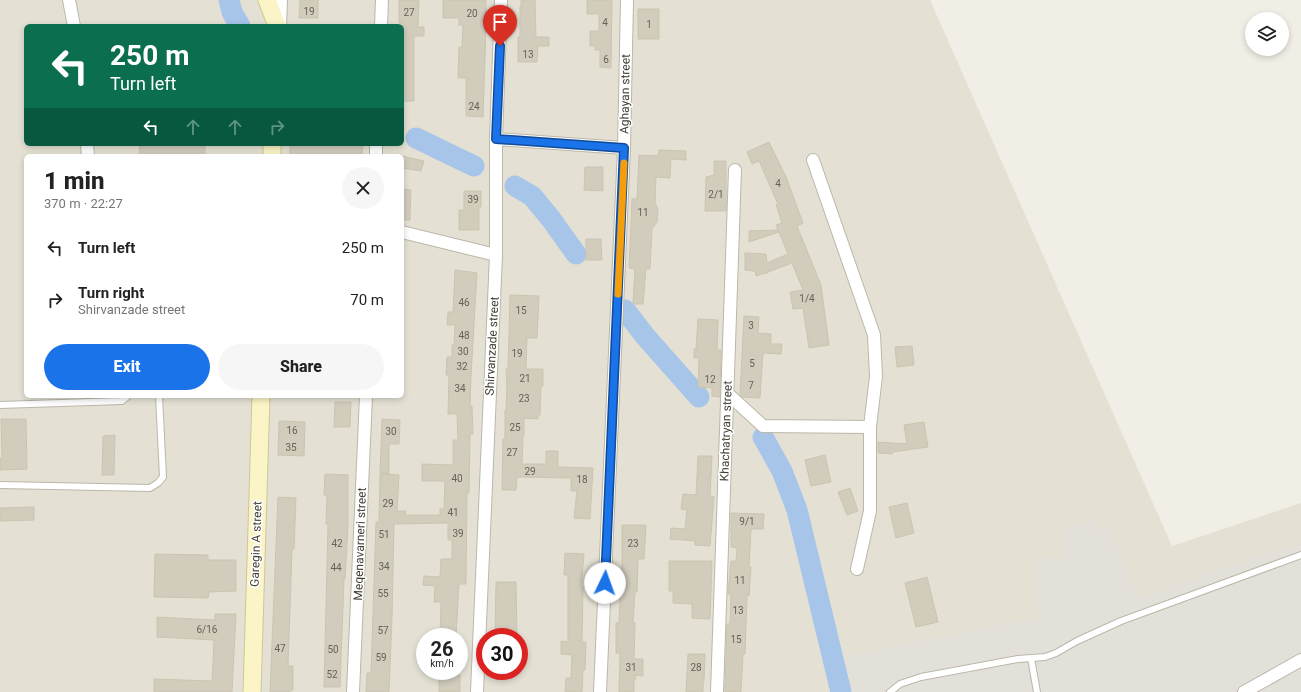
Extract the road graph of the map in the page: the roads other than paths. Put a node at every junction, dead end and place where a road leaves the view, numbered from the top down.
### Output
1 (69, 0) edge
2 (268, 0) edge
3 (281, 0) edge
4 (382, 0) edge
5 (501, 0) edge
6 (628, 0) edge
7 (74, 24) edge
8 (277, 24) edge
9 (278, 24) edge
10 (381, 24) edge
11 (496, 139) junction
12 (624, 148) junction
13 (813, 160) dead end
14 (735, 170) dead end
15 (404, 232) edge
16 (496, 255) junction
17 (728, 394) junction
18 (126, 398) edge
19 (159, 398) edge
20 (261, 398) edge
21 (366, 398) edge
22 (0, 405) edge
23 (870, 427) junction
24 (0, 485) edge
25 (1301, 555) edge
26 (857, 569) dead end
27 (1031, 658) junction
28 (1301, 660) edge
29 (252, 692) edge
30 (353, 692) edge
31 (477, 692) edge
32 (600, 692) edge
33 (717, 692) edge
34 (890, 692) edge
35 (1036, 692) edge
36 (1244, 692) edge

1 - 7 street
2 - 8 street
3 - 9 street
4 - 10 street
5 - 11 street, Shirvanzade street
6 - 12 street, Aghayan street
11 - 12 street
11 - 16 street, Shirvanzade street
12 - 32 street, Aghayan street
13 - 23 street
14 - 17 street, Khachatryan street
15 - 16 street
16 - 31 street, Shirvanzade street
17 - 23 street
17 - 33 street, Khachatryan street
18 - 22 lane
19 - 24 lane
20 - 29 street, Garegin A street
21 - 30 street, Meqenavarneri street
23 - 26 street
25 - 27 lane
27 - 34 lane
27 - 35 lane
28 - 36 street

